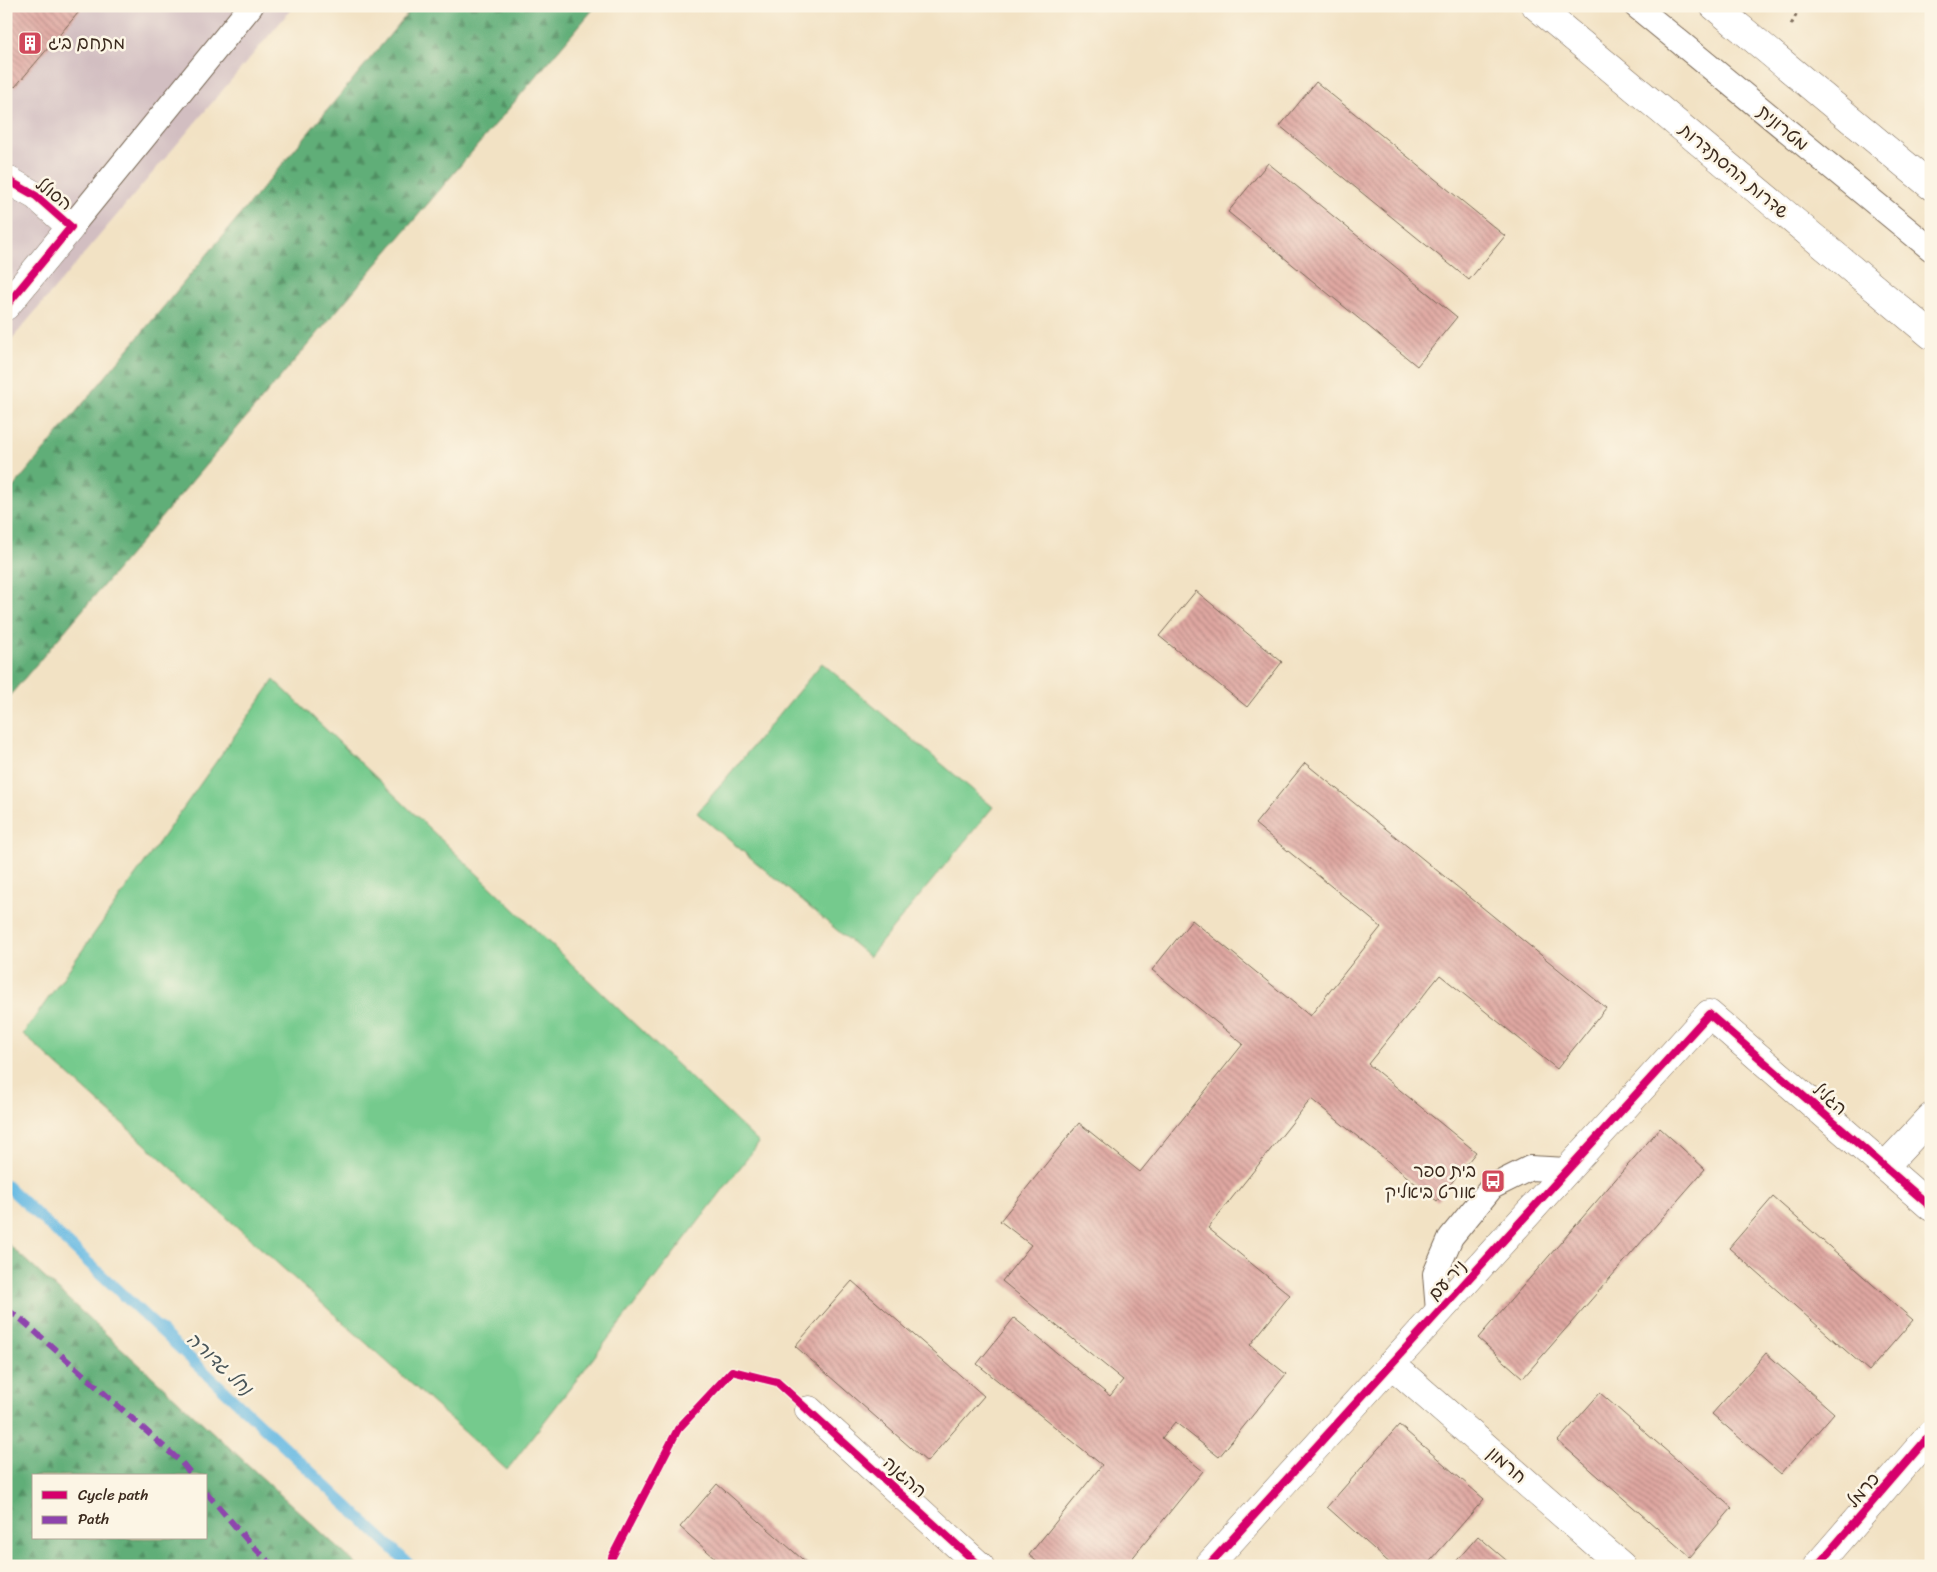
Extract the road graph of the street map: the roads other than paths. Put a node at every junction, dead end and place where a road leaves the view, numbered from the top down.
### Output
1 (251, 6) edge
2 (1536, 6) edge
3 (1636, 6) edge
4 (1714, 6) edge
5 (6, 179) edge
6 (1931, 186) edge
7 (72, 227) junction
8 (1931, 250) edge
9 (6, 306) edge
10 (1931, 335) edge
11 (1709, 1014) joint
12 (1931, 1117) edge
13 (1885, 1166) junction
14 (1567, 1170) junction
15 (1931, 1207) edge
16 (1438, 1312) junction
17 (1391, 1364) junction
18 (809, 1410) dead end
19 (1931, 1434) edge
20 (980, 1566) edge
21 (1208, 1566) edge
22 (1622, 1566) edge
23 (1817, 1566) edge

1 - 7 lane
2 - 10 main road, שדרות ההסתדרות
3 - 8 lane, מטרונית
4 - 6 main road
5 - 7 main road, הסולל
7 - 9 main road, הסולל
11 - 13 main road, הגליל
11 - 14 main road, ניר עם
12 - 13 main road
13 - 15 main road, הגליל
14 - 16 main road, ניר עם
14 - 16 lane
16 - 17 main road, ניר עם
17 - 21 main road, ניר עם
17 - 22 main road, חרמון
18 - 20 main road, ההגנה
19 - 23 main road, כרמל

